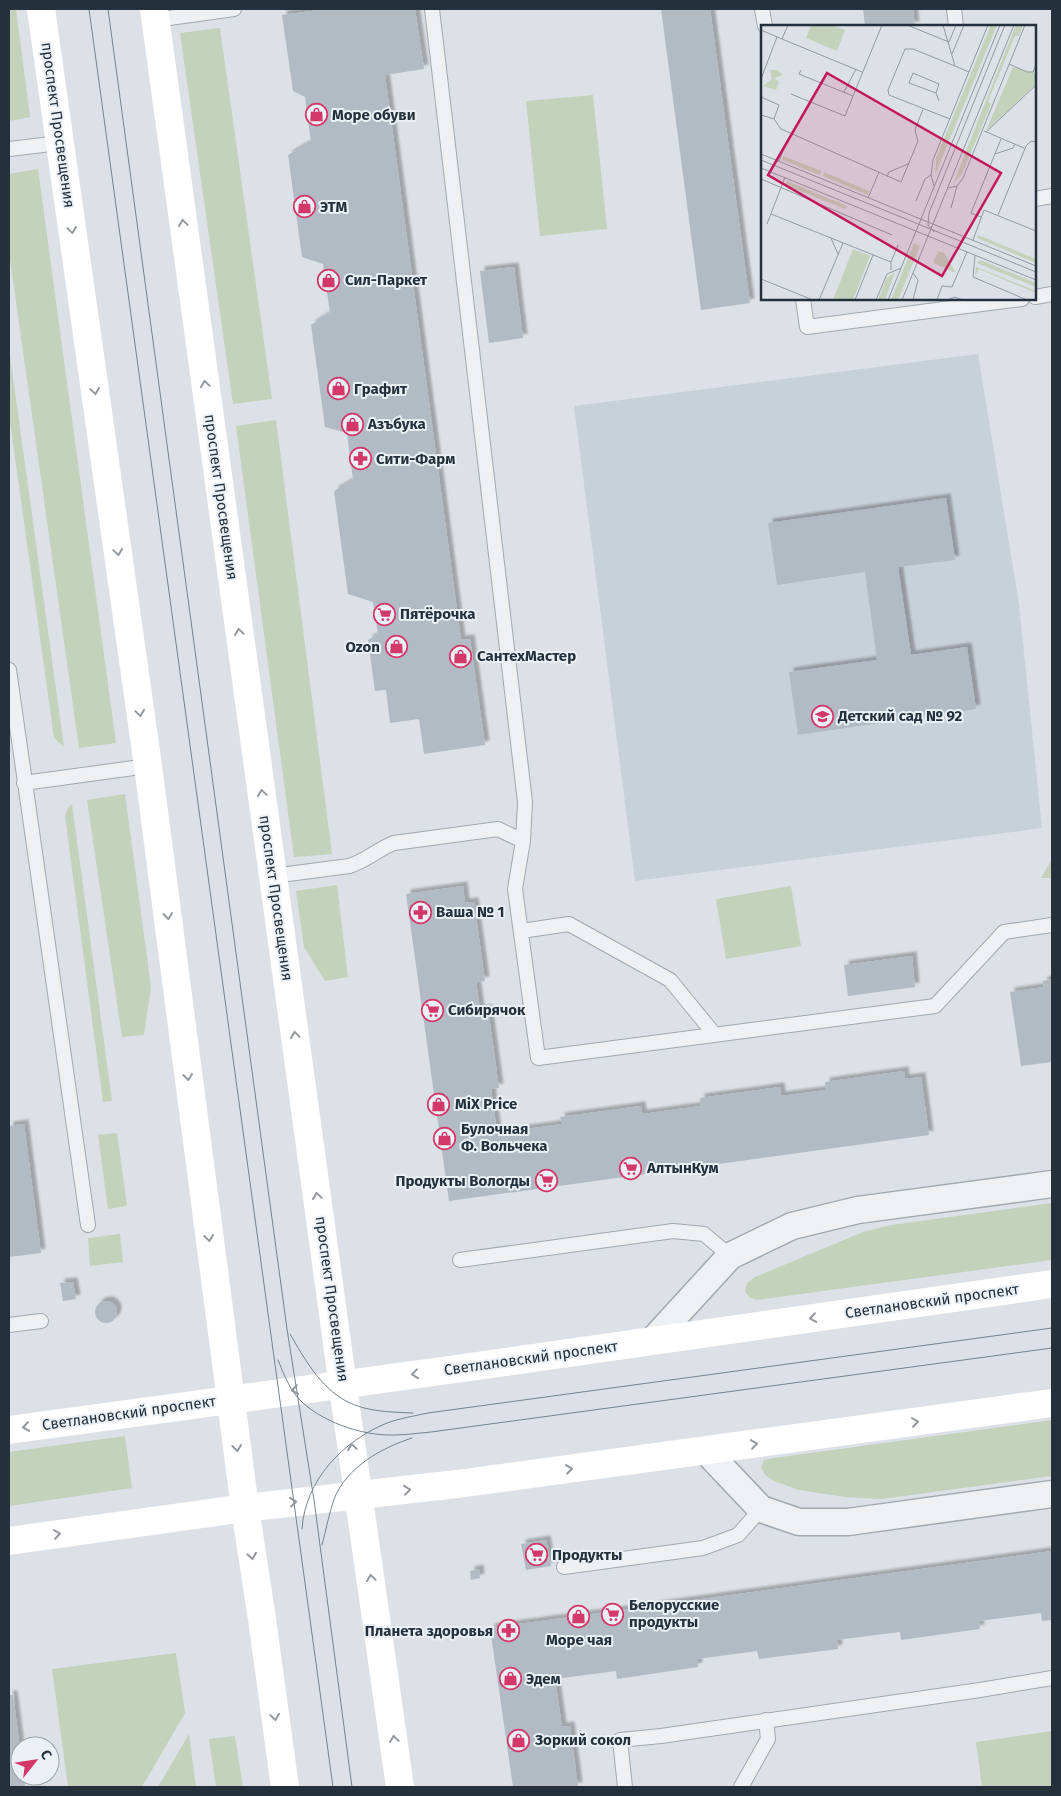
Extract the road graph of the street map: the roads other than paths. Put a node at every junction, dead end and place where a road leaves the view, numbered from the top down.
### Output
1 (41, 9) edge
2 (234, 9) edge
3 (432, 9) edge
4 (762, 9) edge
5 (954, 9) edge
6 (155, 15) edge
7 (765, 25) edge
8 (956, 25) edge
9 (60, 143) junction
10 (9, 149) edge
11 (1052, 196) edge
12 (1036, 198) edge
13 (1052, 294) edge
14 (1036, 297) edge
15 (803, 300) edge
16 (1010, 300) edge
17 (997, 301) edge
18 (9, 670) edge
19 (148, 766) junction
20 (24, 783) junction
21 (522, 840) junction
22 (273, 876) junction
23 (1052, 926) edge
24 (521, 931) junction
25 (716, 1035) junction
26 (1052, 1184) edge
27 (88, 1225) dead end
28 (730, 1256) junction
29 (460, 1260) dead end
30 (1052, 1284) edge
31 (41, 1320) dead end
32 (9, 1325) edge
33 (654, 1340) junction
34 (343, 1383) junction
35 (231, 1399) junction
36 (1052, 1403) edge
37 (9, 1430) edge
38 (706, 1451) junction
39 (1052, 1494) edge
40 (359, 1495) junction
41 (244, 1508) junction
42 (761, 1509) junction
43 (9, 1541) edge
44 (564, 1567) dead end
45 (1052, 1678) edge
46 (766, 1720) junction
47 (285, 1787) edge
48 (400, 1787) edge
49 (625, 1787) edge
50 (741, 1787) edge

1 - 9 main road, проспект Просвещения
2 - 6 lane
3 - 21 lane
4 - 7 lane
5 - 8 lane
22 -> 6 main road, проспект Просвещения
9 - 10 lane
9 -> 19 main road, проспект Просвещения
11 - 12 lane
13 - 14 lane
15 - 17 lane
16 - 17 lane
18 - 20 lane
19 - 20 lane
19 -> 35 main road, проспект Просвещения
20 - 27 lane
21 - 22 lane
21 - 24 lane
34 -> 22 main road, проспект Просвещения
23 - 25 lane
24 - 25 lane
24 - 25 lane
26 - 28 street
28 - 29 lane
28 - 33 street
30 -> 33 main road, Светлановский проспект
31 - 32 lane
33 -> 34 main road, Светлановский проспект
34 -> 35 main road, Светлановский проспект
40 -> 34 main road, проспект Просвещения
35 -> 37 main road, Светлановский проспект
35 -> 41 main road, проспект Просвещения
38 -> 36 main road
40 -> 38 main road
38 - 42 street
39 - 42 street
41 -> 40 main road
48 -> 40 main road, проспект Просвещения
43 -> 41 main road
41 -> 47 main road, проспект Просвещения
42 - 44 lane
45 - 46 lane
46 - 49 lane
46 - 50 lane

